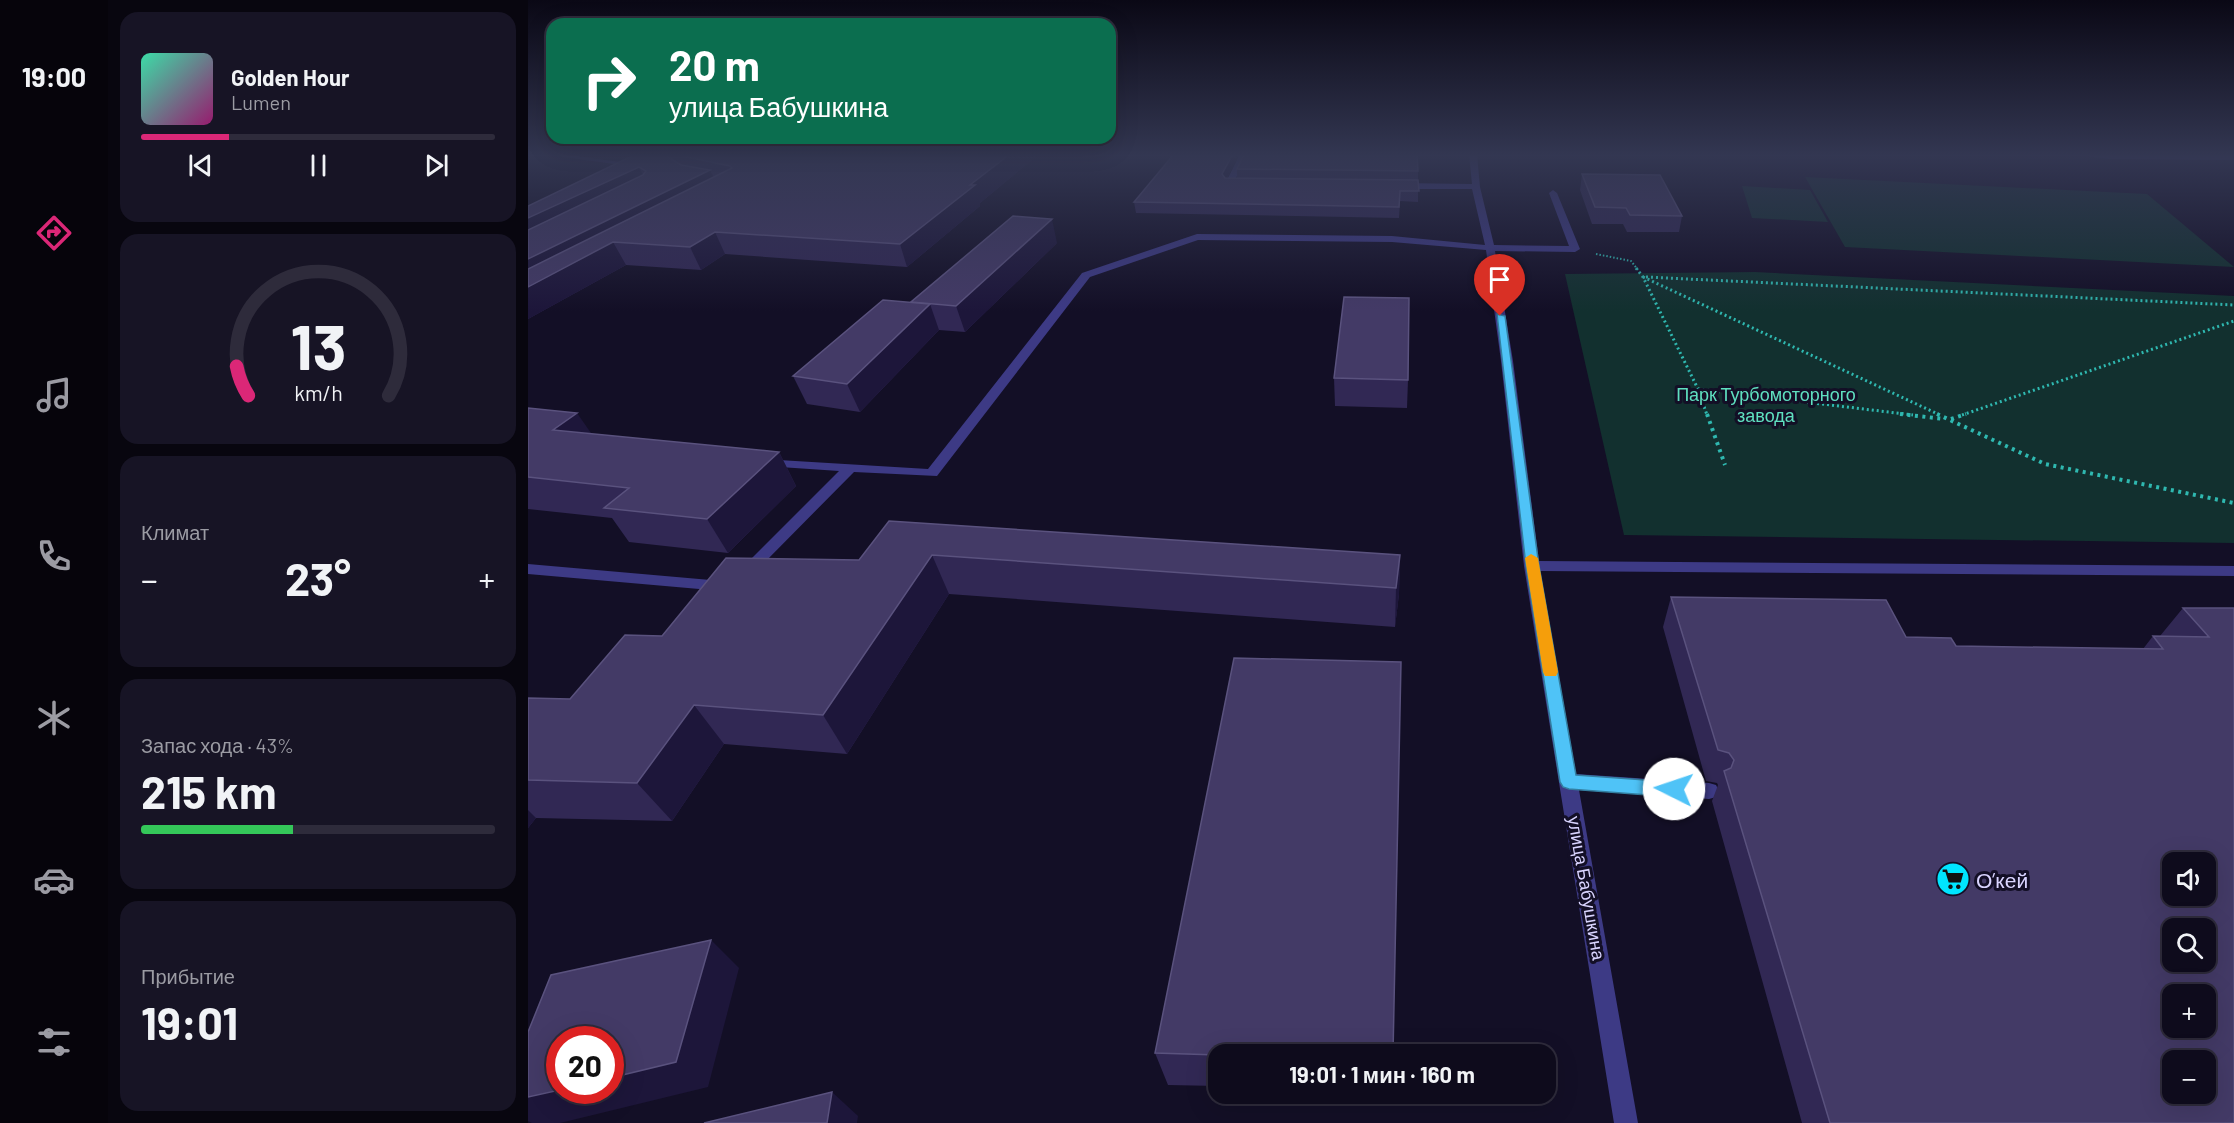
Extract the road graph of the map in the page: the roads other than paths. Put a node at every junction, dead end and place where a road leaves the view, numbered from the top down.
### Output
1 (1480, 206) edge
2 (1558, 206) edge
3 (1490, 248) junction
4 (748, 461) edge
5 (850, 468) junction
6 (1532, 566) junction
7 (528, 569) edge
8 (2234, 571) edge
9 (1569, 782) junction
10 (1709, 792) dead end
11 (1626, 1123) edge

1 - 3 street, улица Бабушкина
2 - 3 street
3 - 5 street
3 - 6 street, улица Бабушкина
4 - 5 street
5 - 7 street
6 - 8 street
6 - 9 street, улица Бабушкина
9 - 10 street
9 - 11 street, улица Бабушкина

